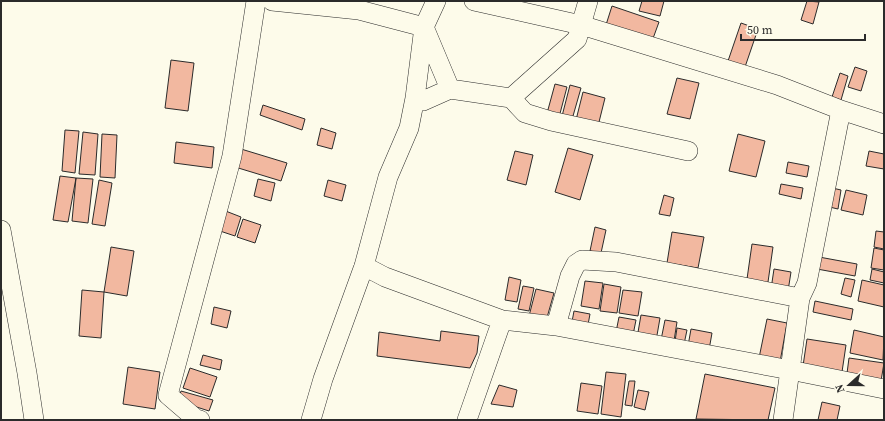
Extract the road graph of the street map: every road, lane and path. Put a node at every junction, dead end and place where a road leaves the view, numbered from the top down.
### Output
1 (256, 1) edge
2 (272, 1) edge
3 (436, 1) edge
4 (474, 1) edge
5 (588, 1) edge
6 (581, 25) junction
7 (424, 27) junction
8 (450, 89) junction
9 (415, 98) junction
10 (511, 98) junction
11 (841, 110) junction
12 (884, 124) edge
13 (688, 151) dead end
14 (1, 230) edge
15 (364, 266) junction
16 (800, 298) junction
17 (502, 320) junction
18 (556, 326) junction
19 (790, 370) junction
20 (884, 389) edge
21 (34, 420) edge
22 (200, 420) edge
23 (311, 420) edge
24 (467, 420) edge
25 (783, 420) edge

1 - 22 street
2 - 7 street
3 - 7 street
4 - 6 street
5 - 6 street
6 - 10 street
6 - 11 street
7 - 8 street
7 - 9 street
8 - 9 street
8 - 10 street
9 - 15 street
10 - 13 street
11 - 12 street
11 - 16 street
14 - 21 street
15 - 17 street
15 - 23 street
16 - 18 street
16 - 19 street
17 - 18 street
17 - 24 street
18 - 19 street
19 - 20 street
19 - 25 street

